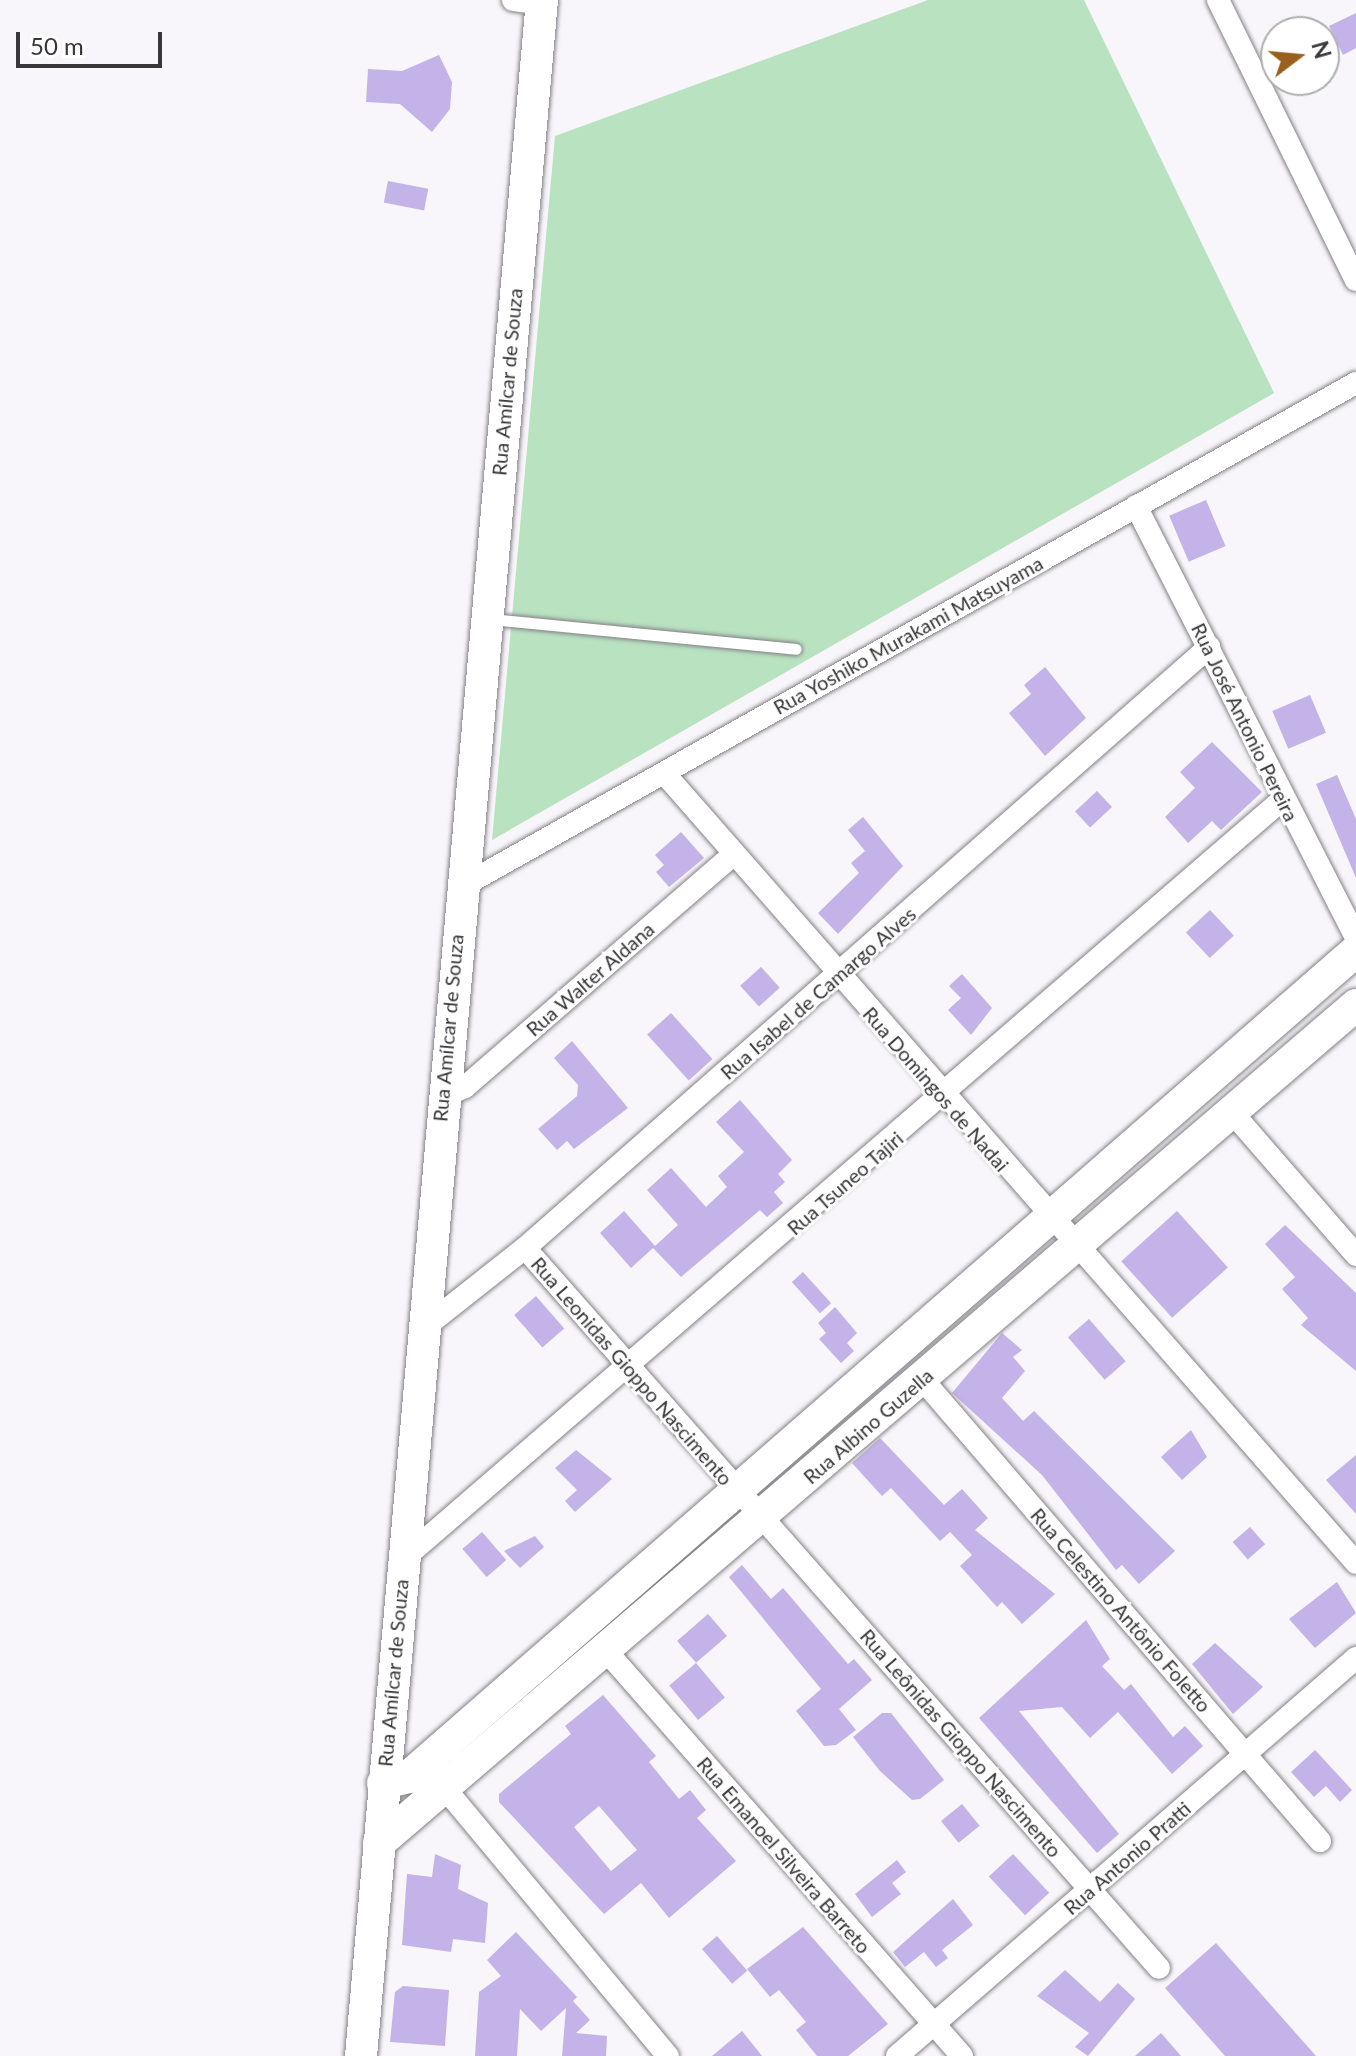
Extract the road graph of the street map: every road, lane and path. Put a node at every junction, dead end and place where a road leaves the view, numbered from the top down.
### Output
1 (1218, 0) edge
2 (532, 1) edge
3 (1356, 280) edge
4 (1356, 383) edge
5 (1136, 506) junction
6 (486, 618) junction
7 (1209, 647) junction
8 (796, 649) dead end
9 (664, 773) junction
10 (1282, 800) junction
11 (734, 854) junction
12 (461, 887) junction
13 (1356, 937) edge
14 (1356, 951) edge
15 (837, 976) junction
16 (1356, 1005) edge
17 (945, 1096) junction
18 (442, 1097) junction
19 (1230, 1110) junction
20 (1052, 1221) junction
21 (1074, 1246) junction
22 (525, 1248) junction
23 (1356, 1255) edge
24 (421, 1330) junction
25 (631, 1365) junction
26 (922, 1379) junction
27 (740, 1493) junction
28 (762, 1518) junction
29 (402, 1560) junction
30 (1356, 1563) edge
31 (607, 1652) junction
32 (1356, 1658) edge
33 (1245, 1754) junction
34 (383, 1783) junction
35 (447, 1791) junction
36 (1320, 1841) dead end
37 (379, 1843) junction
38 (1090, 1889) junction
39 (1159, 1968) dead end
40 (934, 2025) junction
41 (361, 2056) edge
42 (668, 2056) edge
43 (897, 2056) edge
44 (962, 2056) edge

1 - 3 street
2 - 6 street, Rua Amílcar de Souza
4 - 5 street, Rua Yoshiko Murakami Matsuyama
5 - 7 street, Rua José Antonio Pereira
5 - 9 street, Rua Yoshiko Murakami Matsuyama
6 - 8 lane
6 - 12 street, Rua Amílcar de Souza
7 - 10 street, Rua José Antonio Pereira
7 - 15 street, Rua Isabel de Camargo Alves
9 - 11 street, Rua Domingos de Nadai
9 - 12 street, Rua Yoshiko Murakami Matsuyama
10 - 13 street, Rua José Antonio Pereira
10 - 17 street, Rua Tsuneo Tajiri
11 - 15 street, Rua Domingos de Nadai
11 - 18 street, Rua Walter Aldana
12 - 18 street, Rua Amílcar de Souza
14 - 20 street, Rua Albino Guzella
15 - 17 street, Rua Domingos de Nadai
15 - 22 street, Rua Isabel de Camargo Alves
16 - 19 street, Rua Albino Guzella
17 - 20 street, Rua Domingos de Nadai
17 - 25 street, Rua Tsuneo Tajiri
18 - 24 street, Rua Amílcar de Souza
19 - 21 street, Rua Albino Guzella
19 - 23 street
20 - 21 street, Rua Domingos de Nadai
20 - 27 street, Rua Albino Guzella
21 - 26 street, Rua Albino Guzella
21 - 30 street
22 - 24 street, Rua Isabel de Camargo Alves
22 - 25 street, Rua Leonidas Gioppo Nascimento
24 - 29 street, Rua Amílcar de Souza
25 - 27 street, Rua Leonidas Gioppo Nascimento
25 - 29 street, Rua Tsuneo Tajiri
26 - 28 street, Rua Albino Guzella
26 - 33 street, Rua Celestino Antônio Foletto
27 - 28 street, Rua Leonidas Gioppo Nascimento
27 - 34 street, Rua Albino Guzella
28 - 31 street, Rua Albino Guzella
28 - 38 street, Rua Leônidas Gioppo Nascimento
29 - 34 street, Rua Amílcar de Souza
31 - 35 street, Rua Albino Guzella
31 - 40 street, Rua Emanoel Silveira Barreto
32 - 33 street, Rua Antonio Pratti
33 - 36 street, Rua Celestino Antônio Foletto
33 - 38 street, Rua Antonio Pratti
34 - 37 street, Rua Amílcar de Souza
35 - 37 street, Rua Albino Guzella
35 - 42 street
37 - 41 street, Rua Amílcar de Souza
38 - 39 street, Rua Leônidas Gioppo Nascimento
38 - 40 street, Rua Antonio Pratti
40 - 43 street, Rua Antonio Pratti
40 - 44 street, Rua Emanoel Silveira Barreto

